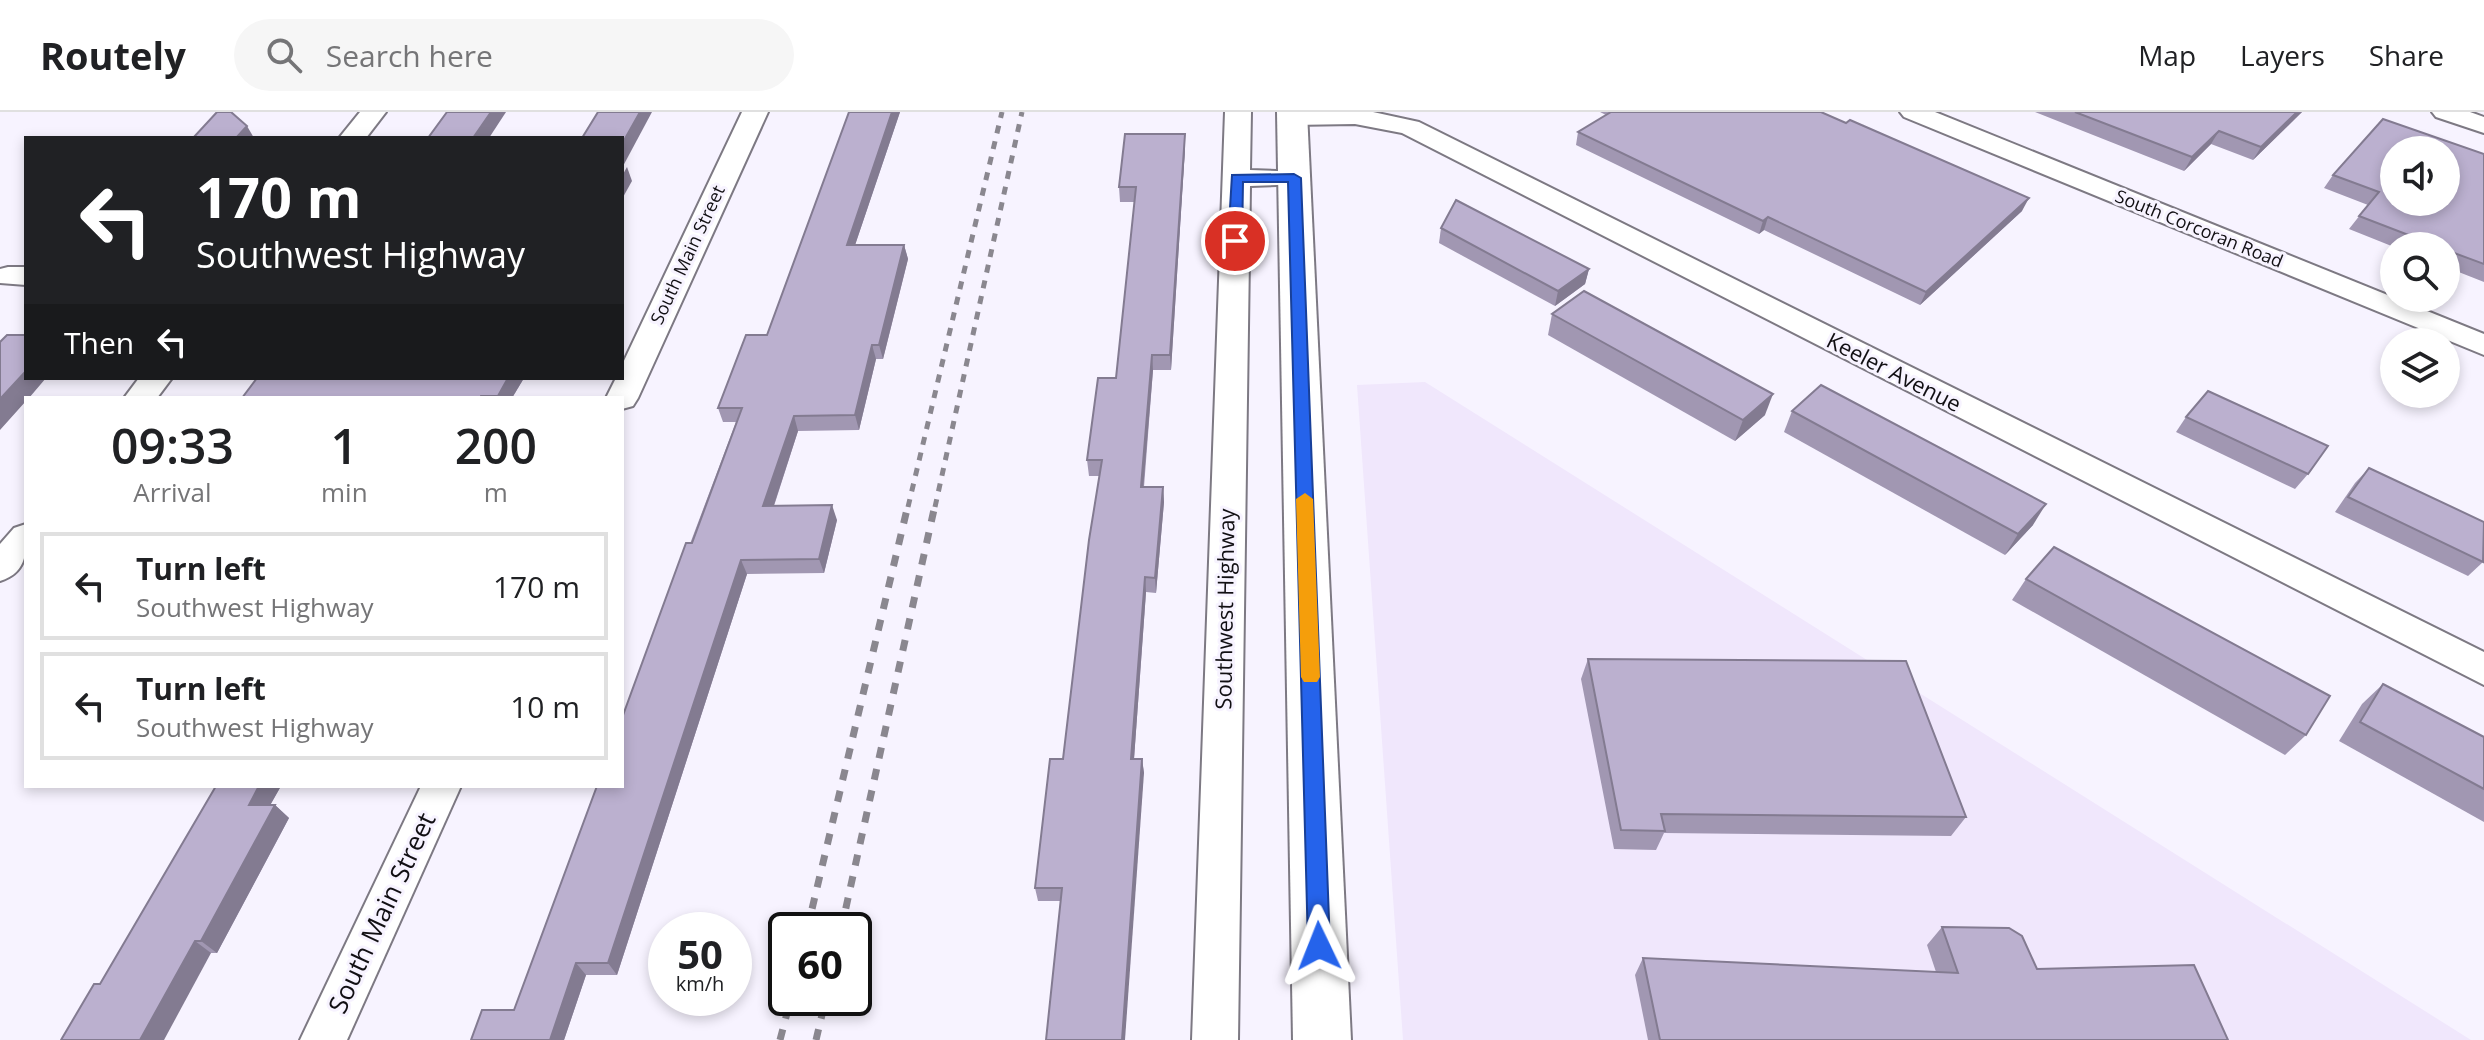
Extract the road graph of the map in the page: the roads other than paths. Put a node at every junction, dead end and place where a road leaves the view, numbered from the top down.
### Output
1 (373, 112) edge
2 (755, 112) edge
3 (1238, 112) edge
4 (1913, 112) edge
5 (2445, 112) edge
6 (1292, 114) edge
7 (2484, 125) edge
8 (354, 136) edge
9 (1236, 178) junction
10 (1294, 178) junction
11 (2484, 345) edge
12 (154, 380) edge
13 (142, 396) edge
14 (623, 396) edge
15 (24, 539) edge
16 (0, 568) edge
17 (2484, 670) edge
18 (440, 788) edge
19 (323, 1040) edge
20 (1215, 1040) edge
21 (1322, 1040) edge

1 - 8 street
2 - 14 street, South Main Street
3 - 9 street, Southwest Highway
4 - 11 street, South Corcoran Road
5 - 7 street
6 - 10 main road
6 - 17 street, Keeler Avenue
9 - 10 street
9 - 20 street, Southwest Highway
10 - 21 main road
12 - 13 street
15 - 16 street
18 - 19 street, South Main Street

